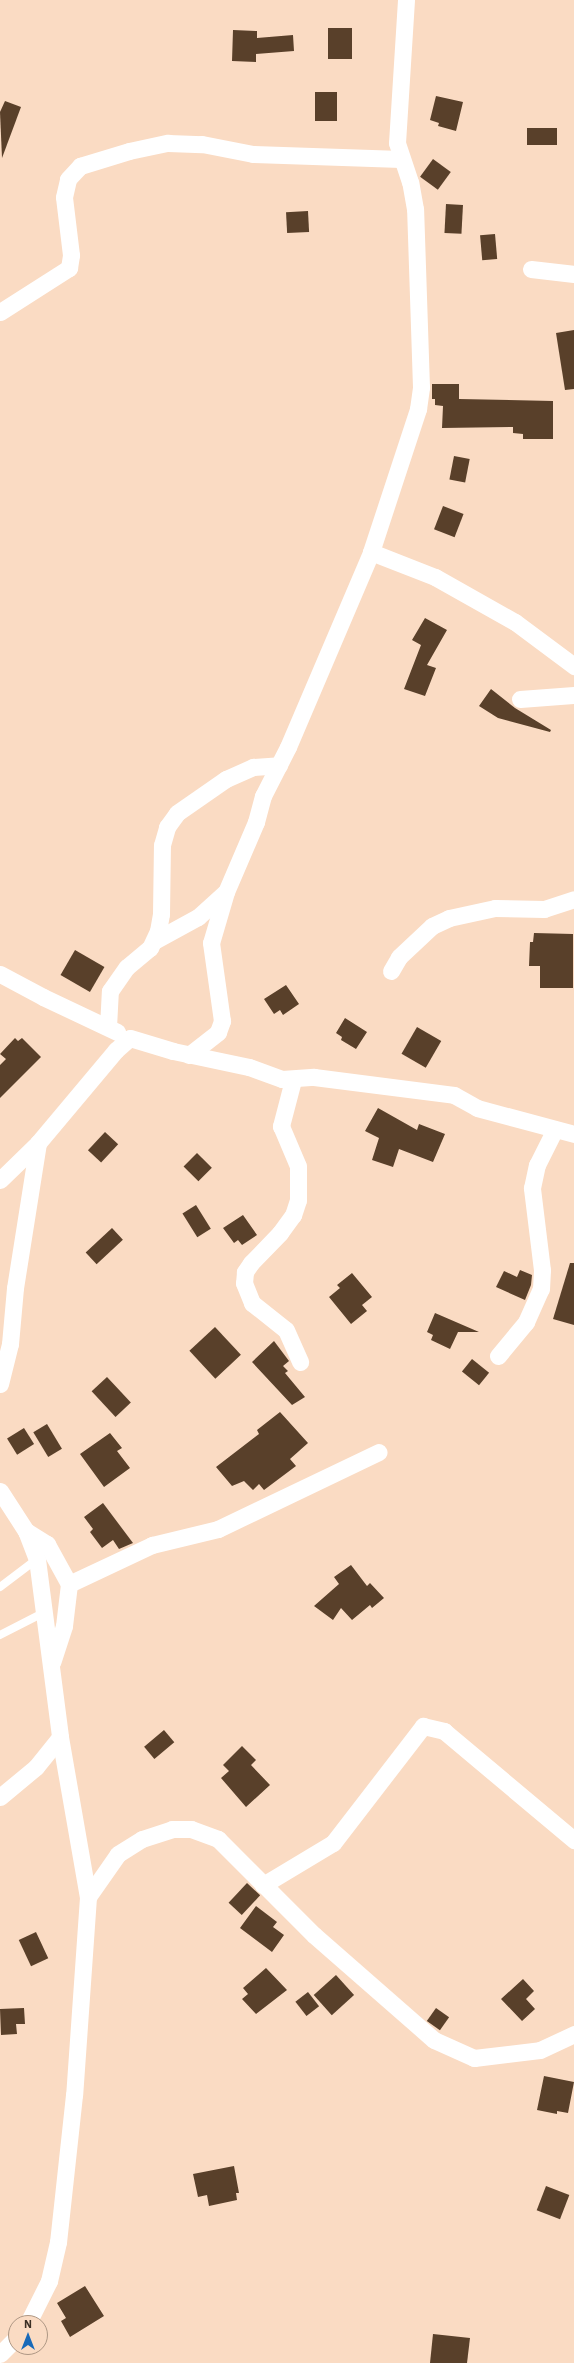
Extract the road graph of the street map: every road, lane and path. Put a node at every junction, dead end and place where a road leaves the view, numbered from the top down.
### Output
1 (406, 0) edge
2 (401, 159) junction
3 (531, 269) dead end
4 (574, 274) edge
5 (0, 312) edge
6 (370, 552) junction
7 (574, 666) edge
8 (574, 695) edge
9 (520, 699) dead end
10 (280, 765) junction
11 (226, 892) junction
12 (574, 899) edge
13 (154, 941) junction
14 (390, 971) dead end
15 (0, 974) edge
16 (108, 1027) junction
17 (130, 1038) junction
18 (189, 1055) junction
19 (293, 1080) junction
20 (555, 1129) junction
21 (574, 1134) edge
22 (38, 1143) junction
23 (0, 1180) edge
24 (15, 1288) junction
25 (0, 1306) edge
26 (498, 1356) dead end
27 (300, 1362) dead end
28 (0, 1384) edge
29 (379, 1452) dead end
30 (0, 1491) edge
31 (26, 1531) junction
32 (37, 1559) junction
33 (69, 1584) junction
34 (0, 1588) edge
35 (43, 1613) junction
36 (0, 1635) edge
37 (50, 1666) junction
38 (60, 1737) junction
39 (0, 1797) edge
40 (574, 1840) edge
41 (263, 1885) junction
42 (88, 1897) junction
43 (574, 2034) edge
44 (32, 2315) edge
45 (8, 2346) edge
46 (0, 2354) edge

1 - 2 street
2 - 5 street
2 - 6 street
3 - 4 street
6 - 7 street
6 - 10 street
8 - 9 street
10 - 11 street
10 - 13 street
11 - 13 street
11 - 18 street
12 - 14 street
13 - 16 street
15 - 16 street
16 - 17 street
17 - 18 street
17 - 22 street
18 - 19 street
19 - 20 street
19 - 27 street
20 - 21 street
20 - 26 street
22 - 23 street
22 - 24 street
24 - 25 street
24 - 28 street
29 - 33 street
30 - 31 street
31 - 32 street
31 - 33 street
32 - 34 lane
32 - 35 street
33 - 37 street
35 - 36 lane
35 - 37 street
37 - 38 street
38 - 39 street
38 - 42 street
40 - 41 street
41 - 42 street
41 - 43 street
42 - 44 street
45 - 46 street

